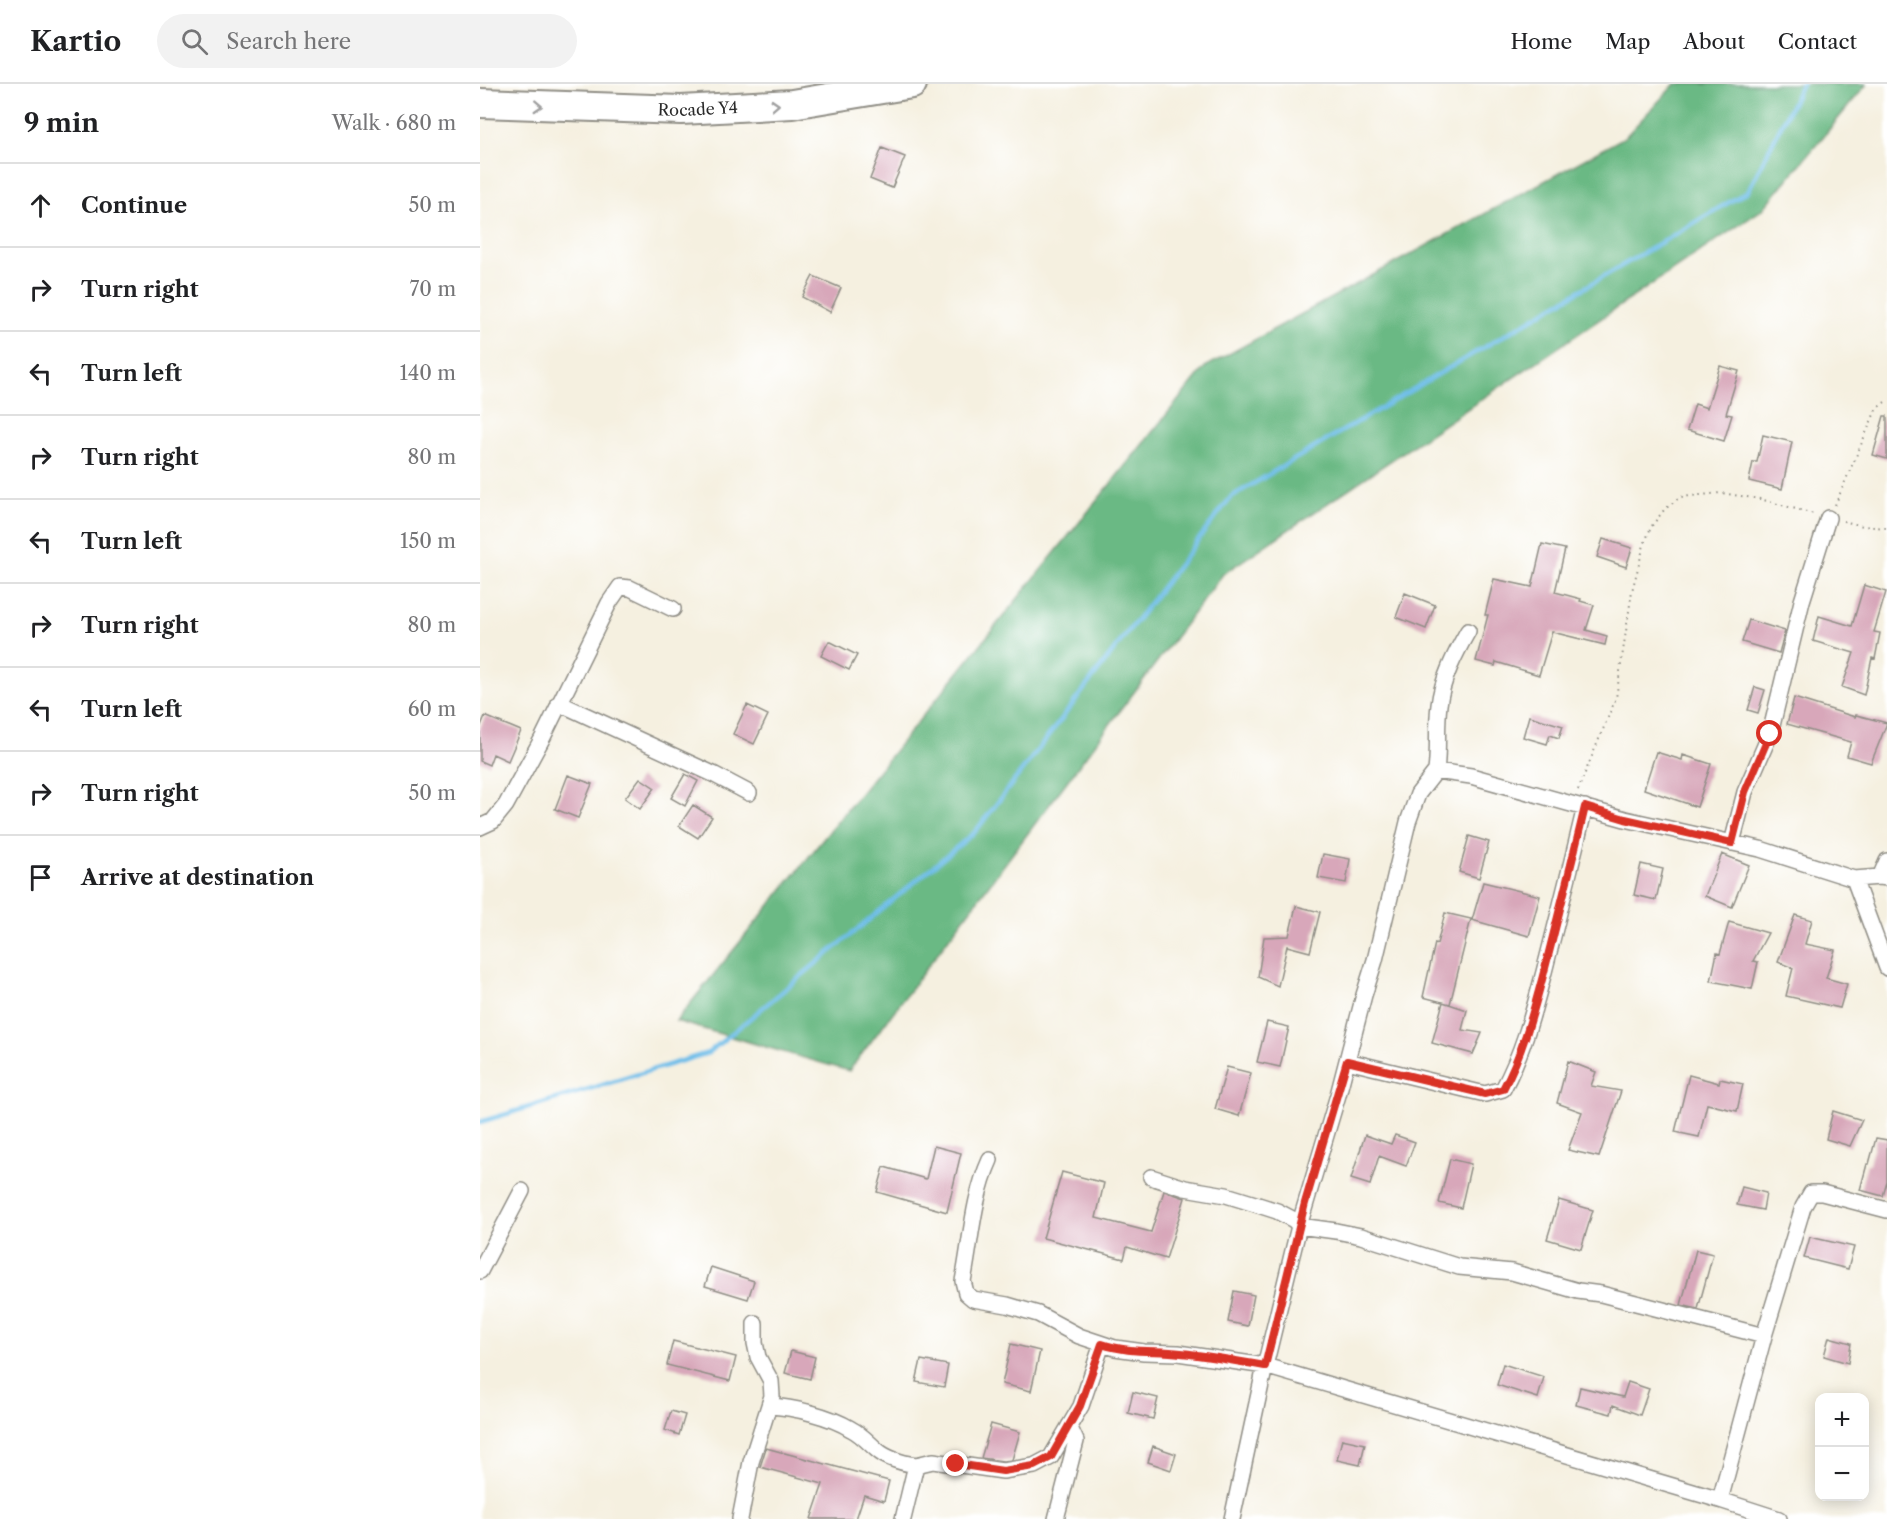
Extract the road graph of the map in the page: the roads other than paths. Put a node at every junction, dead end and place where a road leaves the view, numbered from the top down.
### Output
1 (912, 84) edge
2 (480, 103) edge
3 (1828, 518) road end
4 (673, 609) dead end
5 (1468, 632) dead end
6 (559, 703) junction
7 (1436, 771) junction
8 (749, 793) dead end
9 (1579, 805) junction
10 (480, 827) edge
11 (1732, 843) junction
12 (1887, 861) edge
13 (1884, 877) edge
14 (1854, 879) junction
15 (1887, 968) edge
16 (1347, 1061) junction
17 (990, 1160) dead end
18 (1151, 1177) dead end
19 (522, 1191) dead end
20 (1887, 1210) edge
21 (1299, 1226) junction
22 (480, 1271) edge
23 (755, 1323) dead end
24 (1764, 1336) junction
25 (1102, 1344) junction
26 (1265, 1366) junction
27 (769, 1406) junction
28 (1069, 1426) junction
29 (916, 1465) junction
30 (1720, 1500) junction
31 (740, 1519) edge
32 (903, 1519) edge
33 (1056, 1519) edge
34 (1232, 1519) edge
35 (1779, 1519) edge

2 -> 1 highway, Rocade Y4
3 - 11 street
4 - 6 street
5 - 7 street
6 - 8 street
6 - 10 street
7 - 9 street
7 - 16 street
9 - 11 street
9 - 16 street
11 - 14 street
12 - 13 street
13 - 14 street
14 - 15 street
16 - 21 street
17 - 25 street
18 - 21 street
19 - 22 street
20 - 24 street
21 - 24 street
21 - 26 street
23 - 27 street
24 - 30 street
25 - 26 street
25 - 28 street
26 - 30 street
26 - 34 street
27 - 29 street
27 - 31 street
28 - 29 street
28 - 33 street
29 - 32 street
30 - 35 street

